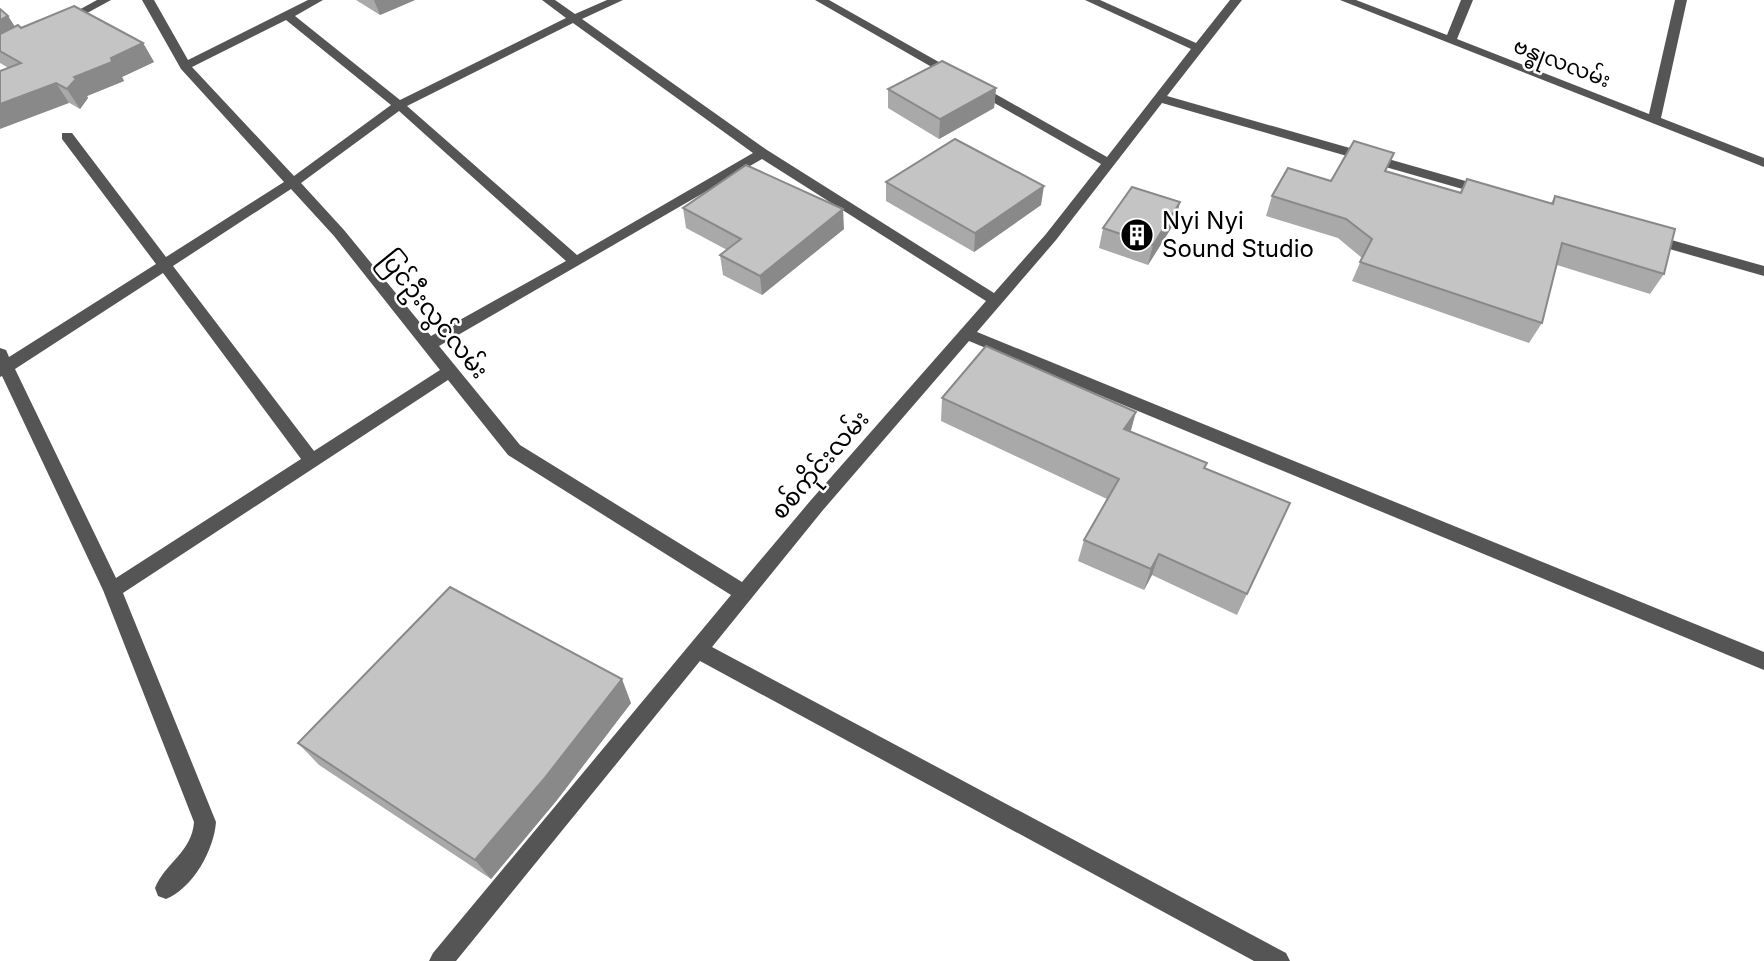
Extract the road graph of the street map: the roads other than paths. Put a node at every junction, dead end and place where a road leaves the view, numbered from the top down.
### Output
1 (105, 0) edge
2 (148, 0) edge
3 (317, 0) edge
4 (548, 0) edge
5 (617, 0) edge
6 (821, 0) edge
7 (1091, 0) edge
8 (1236, 0) edge
9 (1346, 0) edge
10 (1467, 0) edge
11 (1681, 0) edge
12 (286, 15) junction
13 (574, 18) junction
14 (47, 29) edge
15 (1451, 41) junction
16 (1198, 48) junction
17 (185, 66) junction
18 (1159, 98) junction
19 (399, 105) junction
20 (1654, 119) junction
21 (67, 136) dead end
22 (762, 153) junction
23 (1108, 163) junction
24 (1764, 163) edge
25 (292, 183) junction
26 (1495, 194) edge
27 (1629, 233) edge
28 (576, 262) junction
29 (164, 266) junction
30 (1764, 271) edge
31 (995, 300) junction
32 (966, 334) junction
33 (429, 344) junction
34 (3, 364) edge
35 (450, 370) junction
36 (312, 461) junction
37 (111, 590) junction
38 (744, 593) junction
39 (698, 650) junction
40 (1764, 661) edge
41 (166, 888) dead end
42 (441, 961) edge
43 (1278, 961) edge

1 - 14 street
2 - 17 street, ပြင်ဦးလွင်လမ်း
3 - 12 street
4 - 13 street
5 - 13 street
6 - 23 street
7 - 16 street
8 - 16 street, စစ်ကိုင်းလမ်း
9 - 15 street, ဗန္ဓုလလမ်း
10 - 15 street
11 - 20 street
12 - 17 street
12 - 19 street
13 - 19 street
13 - 22 street
15 - 20 street, ဗန္ဓုလလမ်း
16 - 18 street, စစ်ကိုင်းလမ်း
17 - 25 street, ပြင်ဦးလွင်လမ်း
18 - 23 street, စစ်ကိုင်းလမ်း
18 - 26 street
19 - 25 street
19 - 28 street
20 - 24 street, ဗန္ဓုလလမ်း
21 - 29 street
22 - 28 street
22 - 31 street
23 - 31 street, စစ်ကိုင်းလမ်း
25 - 29 street
25 - 33 street, ပြင်ဦးလွင်လမ်း
27 - 30 street
28 - 33 street
29 - 34 street
29 - 36 street
31 - 32 street, စစ်ကိုင်းလမ်း
32 - 38 street, စစ်ကိုင်းလမ်း
32 - 40 street
33 - 35 street, ပြင်ဦးလွင်လမ်း
34 - 37 street
35 - 36 street
35 - 38 street, ပြင်ဦးလွင်လမ်း
36 - 37 street
37 - 41 street
38 - 39 street, စစ်ကိုင်းလမ်း
39 - 42 street, စစ်ကိုင်းလမ်း
39 - 43 street

